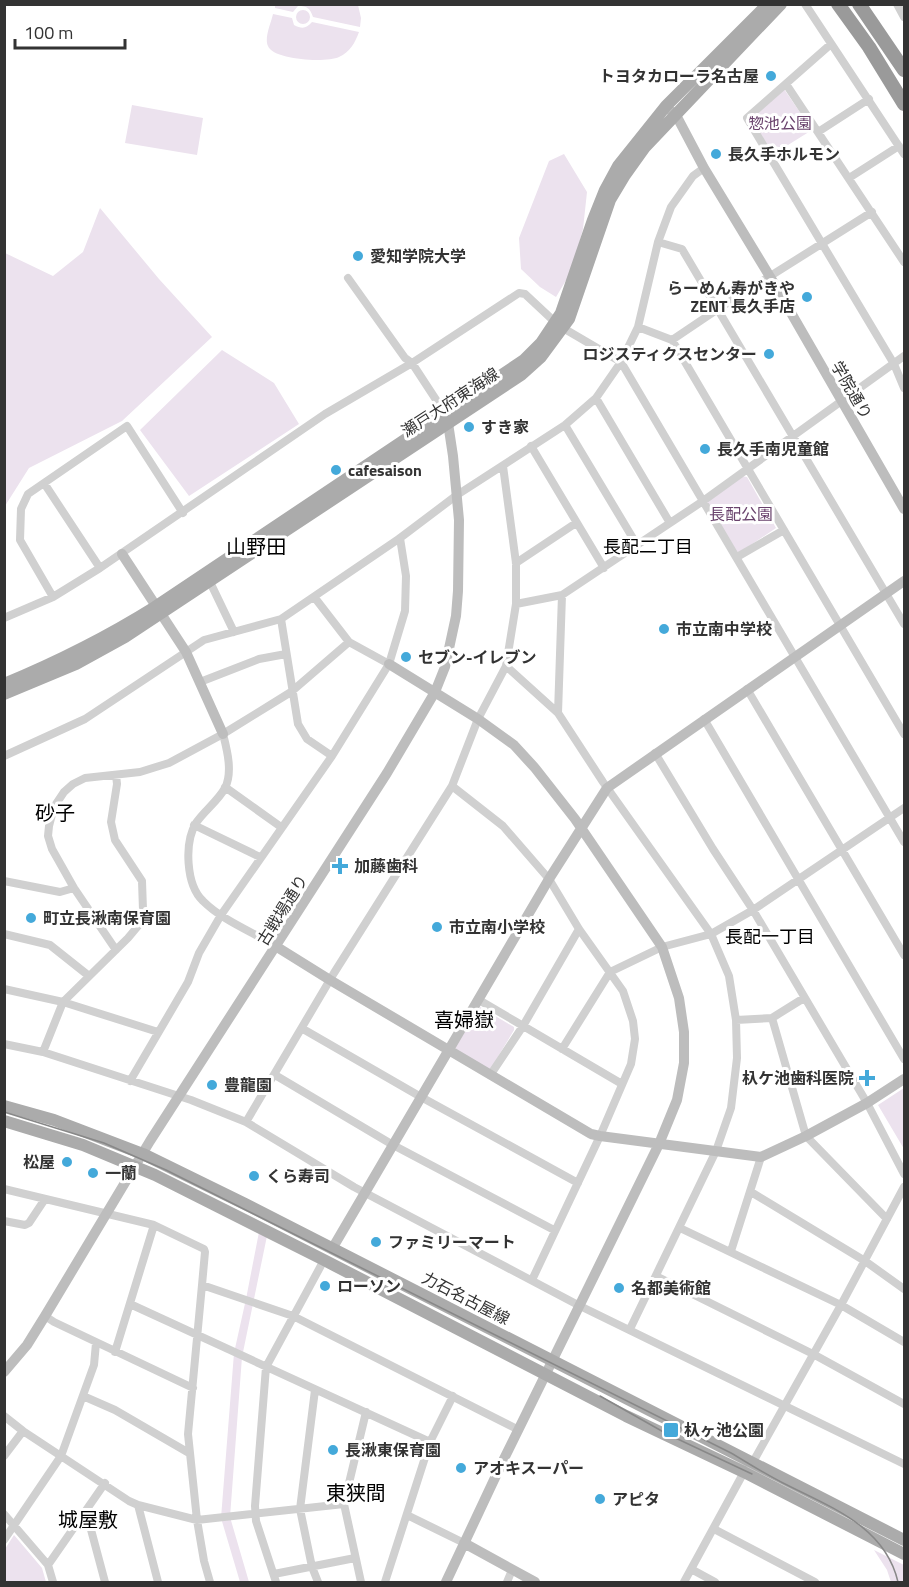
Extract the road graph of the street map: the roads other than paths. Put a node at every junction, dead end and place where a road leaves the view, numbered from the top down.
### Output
1 (768, 4) edge
2 (781, 4) edge
3 (805, 4) edge
4 (838, 4) edge
5 (859, 4) edge
6 (897, 4) edge
7 (904, 16) edge
8 (831, 44) junction
9 (904, 70) edge
10 (786, 84) junction
11 (869, 99) junction
12 (904, 104) edge
13 (666, 106) junction
14 (676, 115) junction
15 (818, 132) junction
16 (899, 146) junction
17 (904, 154) edge
18 (704, 168) junction
19 (849, 178) junction
20 (872, 212) junction
21 (658, 242) junction
22 (821, 244) junction
23 (904, 262) edge
24 (348, 278) dead end
25 (773, 281) junction
26 (717, 309) junction
27 (559, 326) junction
28 (638, 327) junction
29 (672, 340) junction
30 (904, 356) edge
31 (621, 362) junction
32 (412, 363) junction
33 (894, 364) junction
34 (904, 388) edge
35 (596, 398) junction
36 (842, 403) junction
37 (446, 418) junction
38 (566, 425) junction
39 (793, 437) junction
40 (531, 446) junction
41 (503, 466) junction
42 (749, 468) junction
43 (44, 483) junction
44 (457, 495) junction
45 (703, 501) junction
46 (904, 509) edge
47 (183, 513) junction
48 (670, 523) junction
49 (576, 524) junction
50 (784, 530) junction
51 (400, 538) junction
52 (637, 545) junction
53 (122, 554) junction
54 (737, 557) junction
55 (516, 563) junction
56 (100, 568) junction
57 (604, 568) junction
58 (904, 581) edge
59 (210, 582) junction
60 (887, 593) junction
61 (562, 596) junction
62 (53, 597) junction
63 (315, 598) junction
64 (516, 604) junction
65 (158, 610) junction
66 (4, 618) edge
67 (281, 619) junction
68 (904, 624) edge
69 (841, 626) junction
70 (234, 632) junction
71 (348, 642) junction
72 (186, 652) junction
73 (286, 654) junction
74 (795, 658) junction
75 (388, 664) junction
76 (506, 666) junction
77 (200, 682) junction
78 (4, 684) edge
79 (747, 689) junction
80 (291, 692) junction
81 (435, 692) junction
82 (4, 694) edge
83 (558, 713) junction
84 (477, 719) junction
85 (704, 720) junction
86 (223, 734) junction
87 (904, 734) edge
88 (655, 753) junction
89 (4, 756) edge
90 (332, 756) junction
91 (116, 775) junction
92 (452, 786) junction
93 (225, 787) junction
94 (607, 788) junction
95 (904, 808) edge
96 (890, 818) junction
97 (194, 825) junction
98 (281, 827) junction
99 (581, 829) junction
100 (904, 842) edge
101 (843, 850) junction
102 (260, 857) junction
103 (549, 879) junction
104 (799, 880) junction
105 (5, 881) edge
106 (74, 888) junction
107 (753, 910) junction
108 (221, 915) junction
109 (579, 929) junction
110 (4, 934) edge
111 (711, 934) junction
112 (277, 946) junction
113 (662, 947) junction
114 (116, 950) junction
115 (904, 955) edge
116 (610, 972) junction
117 (89, 976) junction
118 (330, 980) junction
119 (4, 989) edge
120 (804, 998) junction
121 (479, 1000) junction
122 (63, 1002) junction
123 (772, 1018) junction
124 (736, 1020) junction
125 (523, 1026) junction
126 (303, 1029) junction
127 (158, 1032) junction
128 (4, 1044) edge
129 (449, 1049) junction
130 (562, 1049) junction
131 (43, 1052) junction
132 (904, 1059) edge
133 (491, 1074) junction
134 (275, 1075) junction
135 (904, 1079) edge
136 (130, 1081) junction
137 (622, 1084) junction
138 (181, 1097) junction
139 (421, 1098) junction
140 (867, 1103) junction
141 (4, 1106) edge
142 (4, 1120) edge
143 (246, 1122) junction
144 (600, 1136) junction
145 (806, 1136) junction
146 (659, 1144) junction
147 (393, 1145) junction
148 (716, 1151) junction
149 (143, 1154) junction
150 (761, 1157) junction
151 (135, 1167) junction
152 (904, 1174) edge
153 (578, 1183) junction
154 (904, 1187) edge
155 (4, 1189) edge
156 (752, 1191) junction
157 (366, 1193) junction
158 (45, 1199) junction
159 (108, 1212) junction
160 (887, 1219) junction
161 (4, 1221) edge
162 (154, 1225) junction
163 (680, 1228) junction
164 (554, 1230) junction
165 (332, 1249) junction
166 (731, 1251) junction
167 (324, 1260) junction
168 (865, 1261) junction
169 (656, 1276) junction
170 (532, 1280) junction
171 (202, 1285) junction
172 (904, 1289) edge
173 (130, 1304) junction
174 (841, 1305) junction
175 (580, 1306) junction
176 (45, 1316) junction
177 (293, 1316) junction
178 (630, 1329) junction
179 (197, 1336) junction
180 (96, 1342) junction
181 (904, 1342) edge
182 (116, 1352) junction
183 (813, 1354) junction
184 (553, 1360) junction
185 (266, 1367) junction
186 (4, 1372) edge
187 (546, 1375) junction
188 (193, 1388) junction
189 (315, 1390) junction
190 (83, 1396) junction
191 (453, 1396) junction
192 (785, 1404) junction
193 (904, 1404) edge
194 (366, 1412) junction
195 (4, 1416) edge
196 (23, 1431) junction
197 (519, 1431) junction
198 (430, 1442) junction
199 (189, 1453) junction
200 (4, 1456) edge
201 (60, 1456) junction
202 (753, 1462) junction
203 (904, 1464) edge
204 (744, 1472) junction
205 (105, 1483) junction
206 (344, 1504) junction
207 (138, 1505) junction
208 (300, 1509) junction
209 (86, 1511) junction
210 (4, 1514) edge
211 (255, 1514) junction
212 (407, 1515) junction
213 (197, 1520) junction
214 (15, 1526) junction
215 (714, 1529) junction
216 (4, 1540) edge
217 (904, 1540) edge
218 (464, 1543) junction
219 (904, 1554) edge
220 (355, 1558) junction
221 (48, 1565) junction
222 (312, 1567) junction
223 (691, 1569) junction
224 (512, 1570) junction
225 (275, 1578) edge
226 (53, 1582) edge
227 (105, 1582) edge
228 (158, 1582) edge
229 (210, 1582) edge
230 (318, 1582) edge
231 (361, 1582) edge
232 (385, 1582) edge
233 (446, 1582) edge
234 (507, 1582) edge
235 (535, 1582) edge
236 (684, 1582) edge
237 (715, 1582) edge
238 (815, 1582) edge

1 - 13 main road, 瀬戸大府東海線
2 - 14 main road, 瀬戸大府東海線
3 - 8 street
4 - 12 highway
5 - 9 highway
6 - 7 street
8 - 10 street
8 - 11 street
10 - 15 street
10 - 22 street
11 - 15 street
11 - 16 street
13 - 14 street
13 - 27 main road, 瀬戸大府東海線
14 - 18 street, 学院通り
14 - 27 main road, 瀬戸大府東海線
15 - 19 street
16 - 17 street
16 - 19 street
18 - 21 street
18 - 25 street, 学院通り
19 - 20 street
20 - 22 street
20 - 23 street
21 - 26 street
21 - 28 street
22 - 25 street
22 - 33 street
24 - 32 street
25 - 26 street
25 - 36 street, 学院通り
26 - 29 street
26 - 39 street
27 - 31 street
27 - 32 street
27 - 37 main road, 瀬戸大府東海線
28 - 29 street
28 - 31 street
29 - 42 street
30 - 33 street
31 - 35 street
31 - 45 street
32 - 37 street
32 - 47 street
33 - 34 street
33 - 36 street
35 - 38 street
35 - 48 street
36 - 39 street
36 - 46 street, 学院通り
37 - 44 street, 古戦場通り
37 - 59 main road, 瀬戸大府東海線
37 - 65 main road, 瀬戸大府東海線
38 - 40 street
38 - 52 street
39 - 42 street
39 - 60 street
40 - 41 street
40 - 49 street
41 - 44 street
41 - 55 street
42 - 45 street
42 - 50 street
43 - 47 street
43 - 56 street
43 - 62 street
44 - 51 street
44 - 81 street, 古戦場通り
45 - 48 street
45 - 54 street
47 - 53 street
48 - 52 street
49 - 55 street
49 - 57 street
50 - 54 street
50 - 69 street
51 - 63 street
51 - 75 street
52 - 57 street
53 - 56 street
53 - 65 street
54 - 74 street
55 - 64 street
56 - 62 street
57 - 61 street
58 - 60 street
59 - 65 main road, 瀬戸大府東海線
59 - 70 street
60 - 68 street
60 - 69 street
61 - 64 street
61 - 83 street
62 - 66 street
63 - 67 street
63 - 71 street
64 - 76 street
65 - 72 street
65 - 78 main road, 瀬戸大府東海線
65 - 82 main road, 瀬戸大府東海線
67 - 70 street
67 - 73 street
69 - 74 street
69 - 87 street
70 - 72 street
71 - 75 street
71 - 80 street
72 - 77 street
72 - 89 street
73 - 77 street
73 - 80 street
74 - 79 street
74 - 96 street
75 - 81 street
75 - 90 street
76 - 83 street
76 - 84 street
77 - 86 street
79 - 85 street
79 - 101 street
80 - 86 street
80 - 90 street
81 - 84 street
81 - 112 street, 古戦場通り
83 - 94 street
84 - 92 street
84 - 99 street
85 - 88 street
85 - 104 street
86 - 91 street
86 - 93 street
88 - 94 street
88 - 107 street
90 - 98 street
91 - 106 street
91 - 114 street
92 - 103 street
92 - 118 street
93 - 97 street
93 - 98 street
94 - 99 street
94 - 111 street
95 - 96 street
96 - 100 street
96 - 101 street
97 - 102 street
97 - 108 street
98 - 102 street
99 - 103 street
99 - 113 street
101 - 104 street
101 - 115 street
102 - 108 street
103 - 109 street
103 - 121 street
104 - 107 street
104 - 132 street
105 - 106 street
106 - 114 street
107 - 111 street
107 - 120 street
108 - 112 street
108 - 127 street
109 - 116 street
109 - 125 street
110 - 117 street
111 - 113 street
111 - 124 street
112 - 118 street
112 - 138 street, 古戦場通り
113 - 116 street
113 - 146 street
114 - 117 street
116 - 130 street
116 - 137 street
117 - 122 street
118 - 126 street
118 - 129 street
119 - 122 street
120 - 123 street
120 - 140 street
121 - 125 street
121 - 129 street
122 - 127 street
122 - 131 street
123 - 124 street
123 - 145 street
124 - 148 street
125 - 130 street
125 - 133 street
126 - 134 street
126 - 139 street
127 - 136 street
128 - 131 street
129 - 133 street
129 - 139 street
130 - 137 street
131 - 136 street
133 - 144 street
134 - 143 street
134 - 147 street
135 - 140 street
136 - 138 street
137 - 144 street
138 - 143 street
138 - 149 street, 古戦場通り
139 - 147 street
139 - 153 street
140 - 145 street
140 - 152 street
141 - 149 main road, 力石名古屋線
142 - 151 main road, 力石名古屋線
143 - 157 street
144 - 146 street
144 - 153 street
145 - 150 street
145 - 160 street
146 - 148 street
146 - 175 street
147 - 157 street
147 - 164 street
148 - 150 street
148 - 163 street
149 - 151 street, 古戦場通り
149 - 165 main road, 力石名古屋線
150 - 156 street
151 - 159 street, 古戦場通り
151 - 167 main road, 力石名古屋線
153 - 164 street
154 - 160 street
155 - 158 street
156 - 166 street
156 - 168 street
157 - 165 street
157 - 170 street
158 - 159 street
158 - 161 street
159 - 162 street
159 - 176 street, 古戦場通り
160 - 168 street
162 - 171 street
162 - 173 street
163 - 166 street
163 - 169 street
164 - 170 street
165 - 184 main road, 力石名古屋線
166 - 174 street
167 - 177 street
167 - 187 main road, 力石名古屋線
168 - 172 street
168 - 174 street
169 - 178 street
169 - 183 street
170 - 175 street
171 - 177 street
171 - 179 street
173 - 179 street
173 - 182 street
174 - 181 street
174 - 183 street
175 - 178 street
175 - 184 street
176 - 180 street
176 - 186 street, 古戦場通り
177 - 185 street
177 - 191 street
178 - 192 street
179 - 185 street
179 - 188 street
180 - 182 street
180 - 190 street
182 - 188 street
183 - 192 street
183 - 193 street
184 - 187 street
184 - 202 main road, 力石名古屋線
185 - 189 street
185 - 211 street
187 - 197 street
187 - 204 main road, 力石名古屋線
188 - 199 street
189 - 194 street
189 - 208 street
190 - 199 street
190 - 201 street
191 - 197 street
191 - 198 street
192 - 202 street
192 - 203 street
194 - 198 street
194 - 206 street
195 - 196 street
196 - 200 street
196 - 201 street
197 - 218 street
198 - 212 street
199 - 213 street
201 - 205 street
201 - 214 street
202 - 217 main road, 力石名古屋線
204 - 215 street
204 - 219 main road, 力石名古屋線
205 - 207 street
205 - 209 street
206 - 208 street
206 - 220 street
207 - 213 street
207 - 228 street
208 - 211 street
208 - 222 street
209 - 221 street
209 - 227 street
210 - 214 street
211 - 213 street
211 - 225 street
212 - 218 street
212 - 232 street
213 - 229 street
214 - 216 street
214 - 221 street
215 - 223 street
215 - 238 street
218 - 224 street
218 - 233 street
220 - 222 street
220 - 231 street
221 - 226 street
222 - 225 street
222 - 230 street
223 - 236 street
223 - 237 street
224 - 234 street
224 - 235 street

